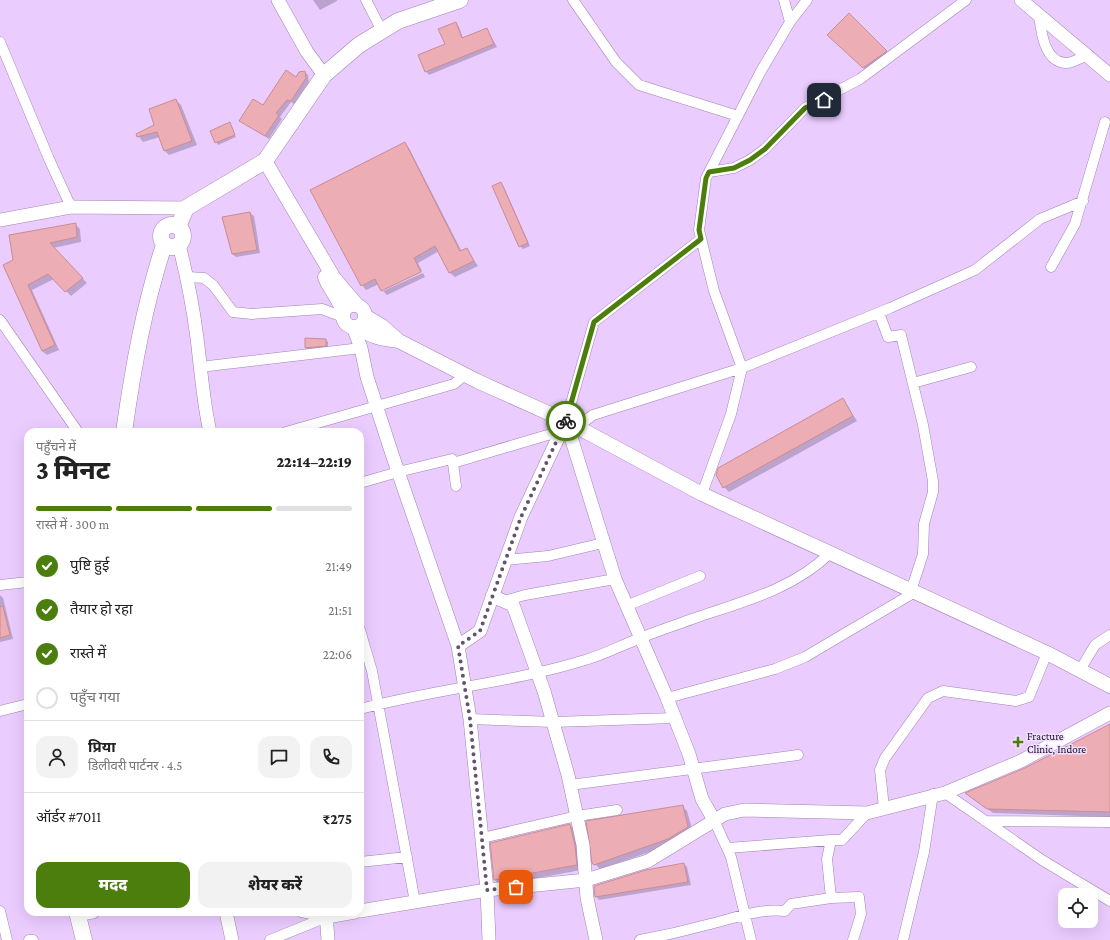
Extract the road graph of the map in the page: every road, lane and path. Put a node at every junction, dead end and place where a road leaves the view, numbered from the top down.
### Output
1 (278, 0) edge
2 (366, 0) edge
3 (460, 0) edge
4 (573, 0) edge
5 (784, 0) edge
6 (807, 0) edge
7 (966, 0) edge
8 (1021, 0) edge
9 (1039, 15) junction
10 (790, 22) junction
11 (382, 31) junction
12 (0, 42) edge
13 (1088, 55) junction
14 (324, 75) junction
15 (1110, 75) edge
16 (738, 116) junction
17 (1105, 122) dead end
18 (265, 161) junction
19 (709, 172) junction
20 (1083, 201) junction
21 (71, 207) junction
22 (186, 208) junction
23 (0, 220) edge
24 (701, 239) junction
25 (172, 245) junction
26 (1052, 267) dead end
27 (188, 277) junction
28 (879, 313) junction
29 (353, 317) junction
30 (0, 320) edge
31 (360, 348) junction
32 (971, 367) dead end
33 (200, 368) junction
34 (742, 368) junction
35 (465, 375) junction
36 (913, 383) junction
37 (376, 407) junction
38 (568, 426) junction
39 (75, 428) edge
40 (125, 428) edge
41 (209, 428) edge
42 (307, 428) edge
43 (452, 459) dead end
44 (398, 472) junction
45 (364, 482) edge
46 (456, 486) dead end
47 (702, 494) junction
48 (603, 543) junction
49 (830, 553) junction
50 (505, 560) junction
51 (700, 576) dead end
52 (615, 579) junction
53 (24, 582) edge
54 (0, 585) edge
55 (913, 592) junction
56 (498, 598) junction
57 (626, 606) junction
58 (1110, 635) edge
59 (640, 638) junction
60 (364, 644) edge
61 (458, 646) junction
62 (1047, 653) junction
63 (1080, 670) junction
64 (537, 672) junction
65 (464, 686) junction
66 (1110, 686) edge
67 (667, 698) junction
68 (24, 705) edge
69 (378, 705) junction
70 (364, 709) edge
71 (0, 711) edge
72 (1110, 713) edge
73 (675, 718) junction
74 (470, 719) junction
75 (553, 722) junction
76 (798, 755) dead end
77 (693, 768) junction
78 (570, 785) junction
79 (939, 793) junction
80 (884, 808) junction
81 (617, 810) dead end
82 (867, 813) junction
83 (577, 816) junction
84 (714, 820) junction
85 (985, 821) junction
86 (1110, 822) edge
87 (482, 838) junction
88 (831, 840) junction
89 (728, 848) junction
90 (407, 857) junction
91 (364, 862) edge
92 (586, 880) junction
93 (487, 890) junction
94 (831, 898) junction
95 (1110, 901) edge
96 (415, 902) junction
97 (364, 910) edge
98 (0, 911) edge
99 (745, 915) junction
100 (83, 916) edge
101 (227, 916) edge
102 (322, 916) edge
103 (326, 916) edge
104 (650, 939) edge
105 (7, 940) edge
106 (30, 940) edge
107 (33, 940) edge
108 (84, 940) edge
109 (232, 940) edge
110 (270, 940) edge
111 (328, 940) edge
112 (489, 940) edge
113 (596, 940) edge
114 (640, 940) edge
115 (751, 940) edge
116 (853, 940) edge
117 (903, 940) edge

1 - 14 street
2 - 11 street
3 - 11 main road
4 - 16 street
5 - 10 street
6 - 10 street
7 - 19 street
8 - 9 street
9 - 13 street
9 - 13 street
10 - 16 street
11 - 14 main road
12 - 21 street
13 - 15 street
14 - 18 main road
16 - 19 street
17 - 20 street
18 - 22 main road
18 - 29 main road
19 - 24 street
20 - 26 street
20 - 28 street
21 - 22 street
21 - 23 street
22 - 25 main road
24 - 34 street
24 - 38 street
25 - 27 street
25 - 40 main road
27 - 29 street
27 - 33 street
28 - 34 street
28 - 36 street
29 - 31 street
29 - 35 main road
30 - 39 street
31 - 33 street
31 - 37 street
32 - 36 street
33 - 41 street
34 - 38 street
34 - 47 street
35 - 37 street
35 - 38 main road
36 - 55 street
37 - 42 street
37 - 44 street
38 - 46 street
38 - 47 main road
38 - 48 street
38 - 50 street
43 - 44 street
44 - 45 street
44 - 61 street
47 - 49 main road
48 - 50 street
48 - 52 street
49 - 55 main road
49 - 59 street
50 - 56 street
51 - 57 street
52 - 56 street
52 - 57 street
53 - 54 street
55 - 62 main road
55 - 67 street
56 - 61 street
56 - 64 street
57 - 59 street
58 - 63 street
59 - 64 street
59 - 67 street
60 - 69 street
61 - 65 street
62 - 63 main road
62 - 80 street
63 - 66 main road
64 - 65 street
64 - 75 street
65 - 69 street
65 - 74 street
67 - 73 street
68 - 71 street
69 - 70 street
69 - 90 street
72 - 79 street
73 - 75 street
73 - 77 street
74 - 75 street
74 - 87 street
75 - 78 street
76 - 77 street
77 - 78 street
77 - 84 street
78 - 83 street
79 - 80 street
79 - 85 street
79 - 117 street
80 - 82 street
81 - 83 street
82 - 84 street
82 - 88 street
83 - 87 street
83 - 92 street
84 - 89 street
84 - 92 street
85 - 86 street
85 - 95 street
87 - 93 street
88 - 89 street
88 - 94 street
89 - 99 street
90 - 91 street
90 - 96 street
92 - 93 street
92 - 113 street
93 - 96 street
93 - 112 street
94 - 99 street
94 - 116 street
96 - 97 street
98 - 105 street
99 - 104 street
99 - 115 street
100 - 108 main road
101 - 109 street
102 - 110 street
103 - 111 street
104 - 114 street
106 - 107 street

